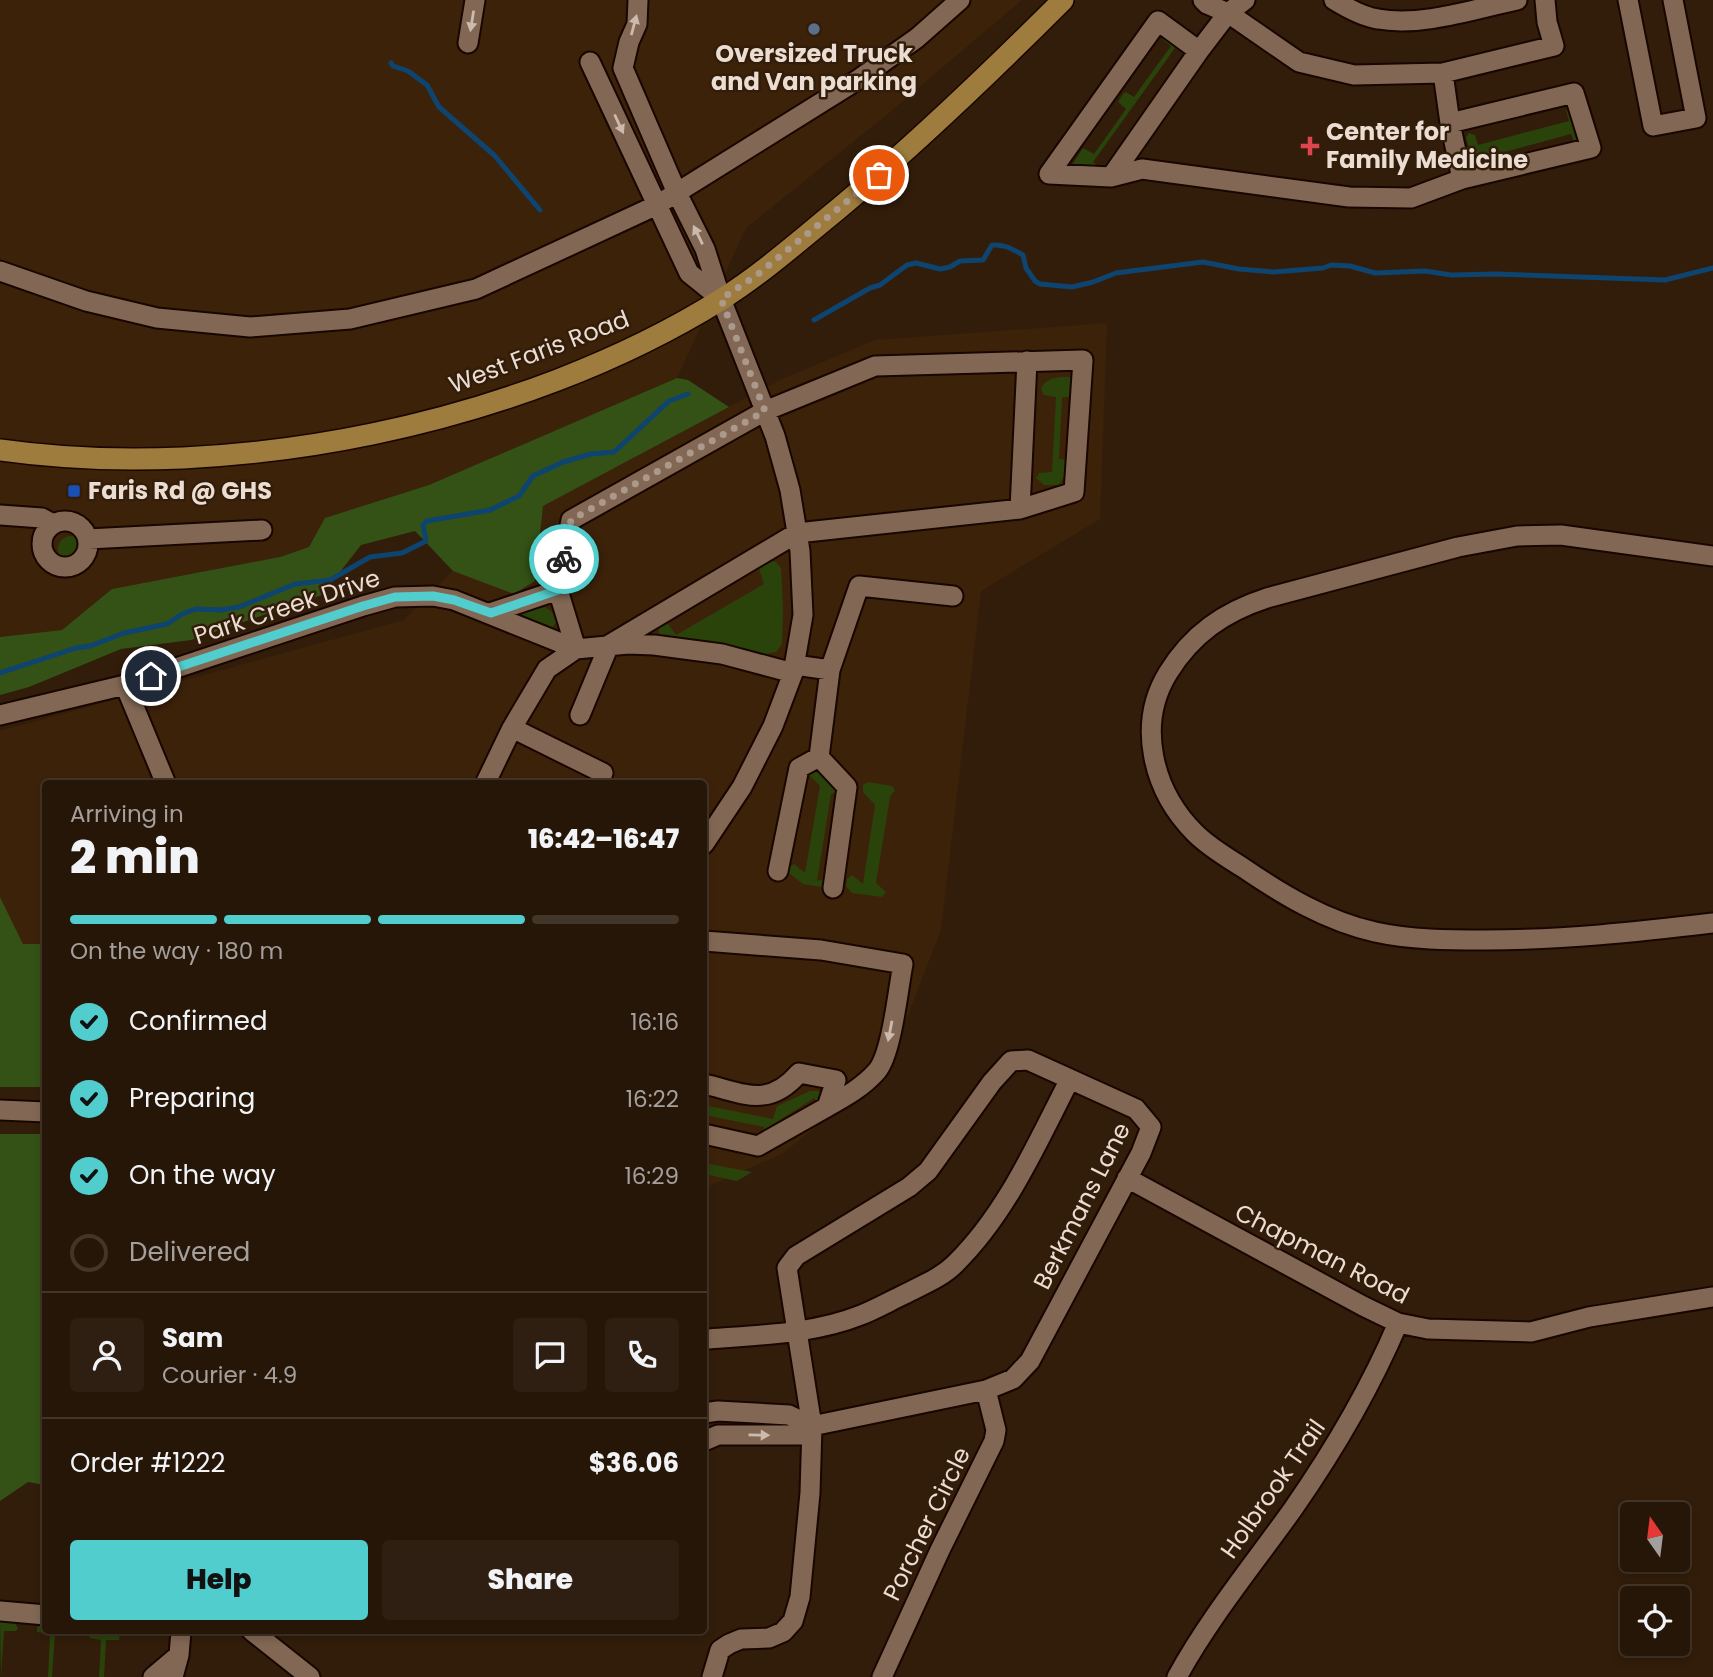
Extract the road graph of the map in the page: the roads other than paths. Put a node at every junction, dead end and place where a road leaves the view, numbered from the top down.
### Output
1 (475, 0) edge
2 (638, 0) edge
3 (960, 0) edge
4 (1063, 0) edge
5 (1203, 0) edge
6 (1245, 0) edge
7 (1334, 0) edge
8 (1517, 0) edge
9 (1545, 0) edge
10 (1628, 0) edge
11 (1673, 0) edge
12 (1226, 7) edge
13 (468, 43) dead end
14 (1199, 51) junction
15 (590, 62) dead end
16 (1443, 74) junction
17 (1450, 123) junction
18 (1111, 177) junction
19 (1462, 179) junction
20 (677, 193) junction
21 (657, 205) junction
22 (0, 271) edge
23 (721, 299) junction
24 (1027, 361) junction
25 (765, 411) junction
26 (0, 450) edge
27 (1020, 509) junction
28 (0, 515) edge
29 (53, 524) junction
30 (262, 530) dead end
31 (797, 533) junction
32 (88, 539) junction
33 (1713, 556) edge
34 (558, 590) junction
35 (953, 596) dead end
36 (491, 613) junction
37 (609, 645) junction
38 (576, 649) junction
39 (794, 669) junction
40 (830, 670) junction
41 (125, 685) junction
42 (0, 715) edge
43 (580, 715) dead end
44 (512, 728) junction
45 (819, 757) junction
46 (603, 773) dead end
47 (164, 780) edge
48 (487, 780) edge
49 (707, 841) edge
50 (778, 871) dead end
51 (833, 888) dead end
52 (1713, 923) edge
53 (707, 941) edge
54 (1070, 1079) junction
55 (707, 1085) edge
56 (827, 1107) junction
57 (0, 1110) edge
58 (42, 1112) edge
59 (707, 1135) edge
60 (1127, 1178) junction
61 (1713, 1297) edge
62 (1398, 1323) junction
63 (797, 1331) junction
64 (709, 1339) dead end
65 (986, 1390) junction
66 (707, 1413) edge
67 (812, 1426) junction
68 (707, 1440) edge
69 (0, 1611) edge
70 (42, 1615) edge
71 (181, 1634) edge
72 (256, 1634) edge
73 (179, 1655) junction
74 (153, 1677) edge
75 (173, 1677) edge
76 (310, 1677) edge
77 (712, 1677) edge
78 (882, 1677) edge
79 (1177, 1677) edge

1 -> 13 street
20 -> 2 street
3 - 20 street
4 - 23 main road, West Faris Road
5 - 12 street
6 - 12 street
7 - 8 street
9 - 16 street
10 - 11 street
12 - 14 street
12 - 16 street
14 - 18 street
14 - 18 street
15 -> 21 street
16 - 17 street
17 - 19 street
17 - 19 street
18 - 19 street
20 - 21 street
23 -> 20 street
21 - 22 street
21 - 23 street
23 - 25 street
23 - 26 main road, West Faris Road
24 - 25 street
24 - 27 street
24 - 27 street
25 - 31 street
25 - 34 street
27 - 31 street
28 - 29 street
29 - 32 street
29 - 32 street
30 - 32 street
31 - 37 street
31 - 39 street
33 - 52 street
34 - 36 street
34 - 38 street
35 - 40 street
36 - 38 street, Park Creek Drive
36 - 41 street, Park Creek Drive
37 - 38 street, Park Creek Drive
37 - 39 street, Park Creek Drive
37 - 43 street
38 - 44 street
39 - 40 street, Park Creek Drive
39 - 49 street
40 - 45 street
41 - 42 street, Park Creek Drive
41 - 47 street
44 - 46 street
44 - 48 street
45 - 50 street
45 - 51 street
53 -> 56 street
54 - 60 street, Berkmans Lane
54 - 63 street
54 - 63 street, Berkmans Lane
55 - 56 street
56 - 59 street
57 - 58 street
60 - 62 street, Chapman Road
60 - 65 street, Berkmans Lane
61 - 62 street, Chapman Road
62 - 79 street, Holbrook Trail
63 - 64 street
63 - 67 street, Berkmans Lane
65 - 67 street, Berkmans Lane
65 - 78 street, Porcher Circle
66 - 67 street
68 -> 67 street, Berkmans Lane
67 - 77 street
69 - 70 street
71 - 73 street
72 - 76 street
73 - 74 street
73 - 75 street

